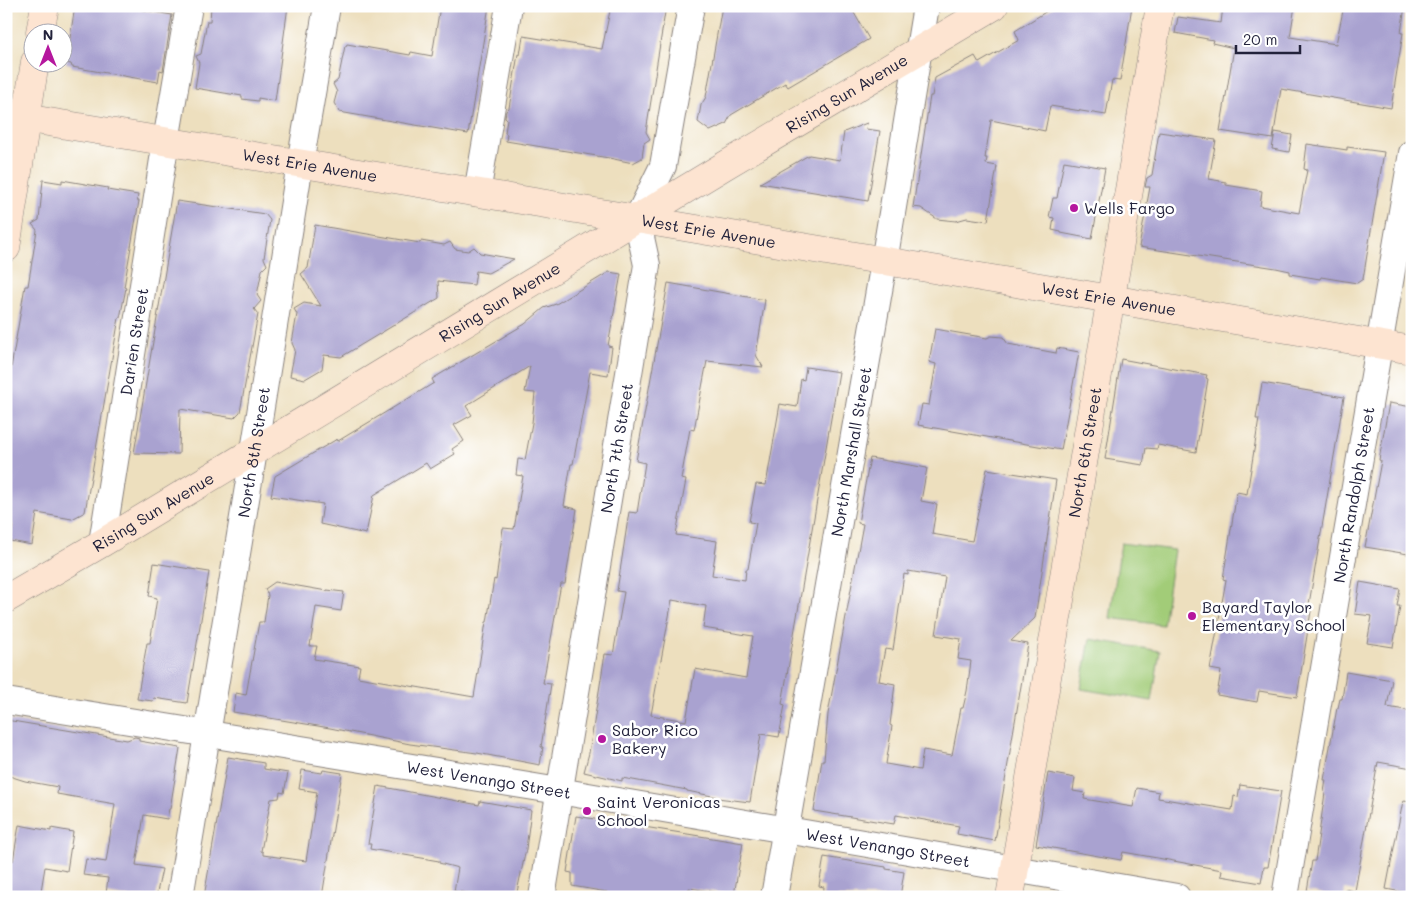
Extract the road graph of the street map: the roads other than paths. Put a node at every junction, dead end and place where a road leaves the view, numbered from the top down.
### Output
1 (45, 6) edge
2 (189, 6) edge
3 (327, 6) edge
4 (509, 6) edge
5 (691, 6) edge
6 (926, 6) edge
7 (994, 6) edge
8 (1160, 6) edge
9 (42, 22) edge
10 (918, 52) junction
11 (31, 72) edge
12 (16, 116) edge
13 (166, 141) junction
14 (1412, 154) edge
15 (300, 164) junction
16 (477, 193) junction
17 (637, 219) junction
18 (6, 248) edge
19 (884, 262) junction
20 (1110, 300) junction
21 (1379, 345) junction
22 (1412, 350) edge
23 (254, 451) junction
24 (102, 543) junction
25 (6, 599) edge
26 (6, 701) edge
27 (207, 735) junction
28 (560, 791) junction
29 (785, 831) junction
30 (1015, 869) junction
31 (180, 897) edge
32 (542, 897) edge
33 (774, 897) edge
34 (1010, 897) edge
35 (1177, 897) edge
36 (1285, 897) edge

1 - 9 street
2 - 13 street, Darien Street
3 - 15 street, North 8th Street
4 - 16 street
5 - 17 street
6 - 10 street, North Marshall Street
7 - 10 street, Rising Sun Avenue
8 - 20 street, North 6th Street
10 - 17 street, Rising Sun Avenue
10 - 19 street, North Marshall Street
11 - 12 street
12 - 13 street, West Erie Avenue
12 - 18 street
13 - 15 street, West Erie Avenue
13 - 24 street, Darien Street
14 - 21 street, North Randolph Street
15 - 16 street, West Erie Avenue
15 - 23 street, North 8th Street
16 - 17 street, West Erie Avenue
17 - 19 street, West Erie Avenue
17 - 23 street, Rising Sun Avenue
17 - 28 street, North 7th Street
19 - 20 street, West Erie Avenue
19 - 29 street, North Marshall Street
20 - 21 street, West Erie Avenue
20 - 30 street, North 6th Street
21 - 22 street, West Erie Avenue
21 - 36 street, North Randolph Street
23 - 24 street, Rising Sun Avenue
23 - 27 street, North 8th Street
24 - 25 street, Rising Sun Avenue
26 - 27 street, West Venango Street
27 - 28 street, West Venango Street
27 - 31 street, North 8th Street
28 - 29 street, West Venango Street
28 - 32 street, North 7th Street
29 - 30 street, West Venango Street
29 - 33 street, North Marshall Street
30 - 34 street, North 6th Street
30 - 35 street, West Venango Street

